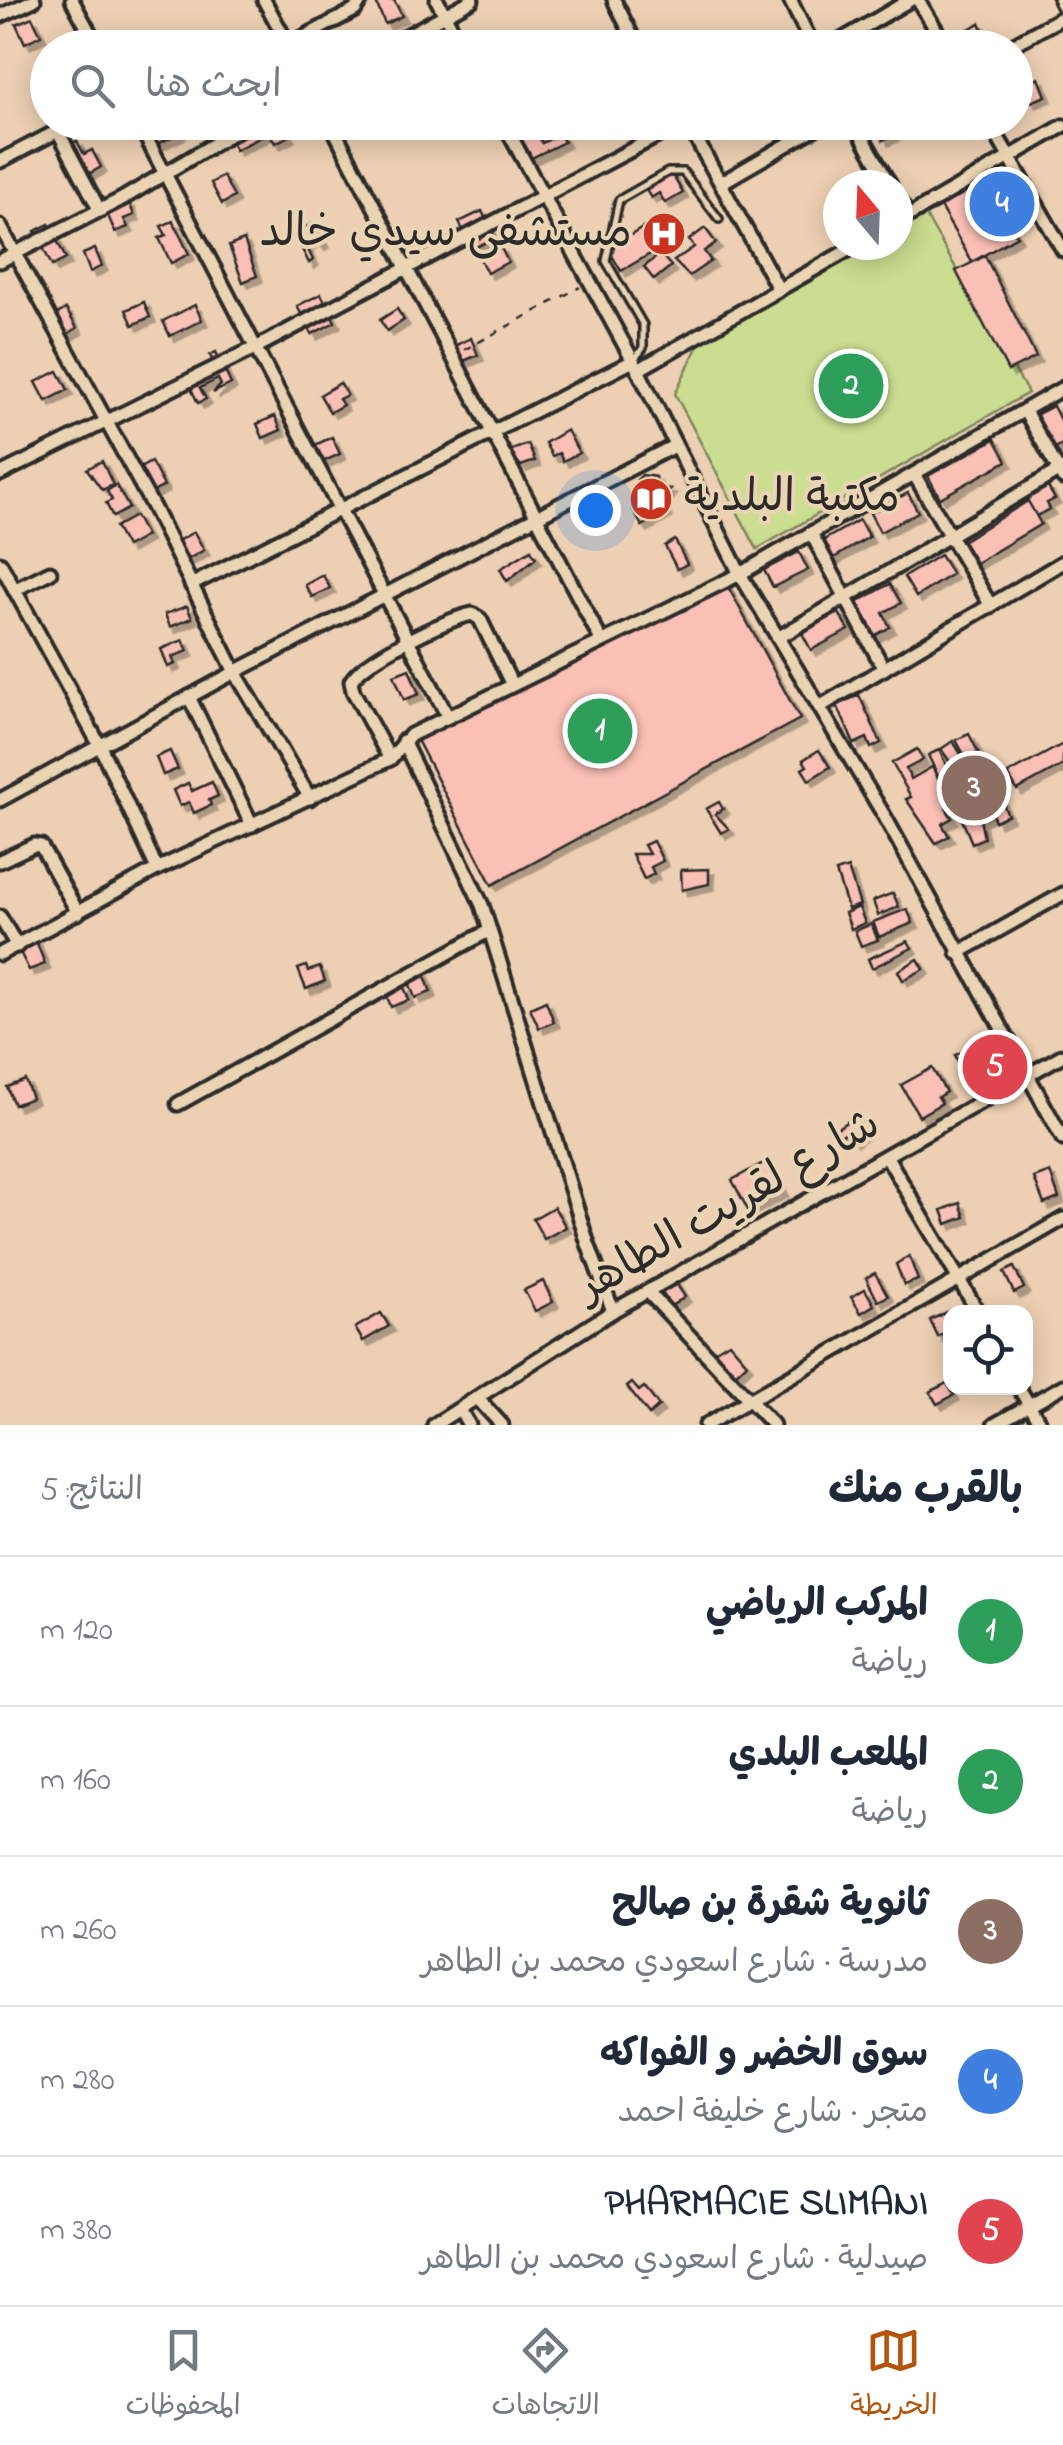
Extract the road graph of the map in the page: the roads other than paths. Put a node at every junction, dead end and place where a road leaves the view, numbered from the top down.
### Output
1 (34, 0) edge
2 (72, 0) edge
3 (264, 0) edge
4 (361, 0) edge
5 (437, 0) edge
6 (472, 0) edge
7 (614, 0) edge
8 (790, 0) edge
9 (914, 0) edge
10 (444, 15) junction
11 (0, 16) edge
12 (1063, 16) edge
13 (88, 30) edge
14 (281, 30) edge
15 (319, 30) edge
16 (417, 30) edge
17 (452, 30) edge
18 (629, 30) edge
19 (805, 30) edge
20 (860, 30) edge
21 (935, 30) edge
22 (1033, 33) edge
23 (1063, 126) edge
24 (41, 140) edge
25 (63, 140) edge
26 (147, 140) edge
27 (222, 140) edge
28 (339, 140) edge
29 (513, 140) edge
30 (648, 140) edge
31 (692, 140) edge
32 (795, 140) edge
33 (864, 140) edge
34 (998, 140) edge
35 (1008, 159) junction
36 (0, 161) edge
37 (881, 170) edge
38 (164, 174) junction
39 (721, 183) junction
40 (543, 194) junction
41 (100, 211) junction
42 (913, 213) edge
43 (719, 219) dead end
44 (0, 226) edge
45 (1062, 244) edge
46 (15, 255) junction
47 (831, 260) edge
48 (0, 261) edge
49 (404, 268) junction
50 (779, 290) junction
51 (255, 348) junction
52 (636, 365) junction
53 (1063, 388) edge
54 (1024, 411) junction
55 (105, 422) junction
56 (489, 432) junction
57 (674, 446) junction
58 (1062, 472) edge
59 (0, 474) edge
60 (914, 474) junction
61 (338, 508) junction
62 (538, 518) junction
63 (812, 533) junction
64 (949, 535) junction
65 (1063, 562) edge
66 (0, 563) edge
67 (50, 572) dead end
68 (740, 574) junction
69 (191, 584) junction
70 (14, 590) junction
71 (385, 594) junction
72 (845, 596) junction
73 (991, 606) junction
74 (778, 638) junction
75 (601, 640) junction
76 (408, 642) junction
77 (884, 669) junction
78 (236, 672) junction
79 (512, 685) junction
80 (190, 697) junction
81 (821, 706) junction
82 (448, 717) junction
83 (404, 741) junction
84 (100, 746) junction
85 (390, 759) junction
86 (310, 798) junction
87 (0, 800) edge
88 (252, 825) junction
89 (0, 861) edge
90 (158, 869) junction
91 (1063, 894) edge
92 (78, 913) junction
93 (0, 917) edge
94 (490, 930) junction
95 (16, 946) junction
96 (958, 952) junction
97 (0, 954) edge
98 (1063, 1054) edge
99 (1026, 1076) junction
100 (178, 1104) dead end
101 (1063, 1139) edge
102 (887, 1157) junction
103 (1063, 1219) edge
104 (958, 1278) junction
105 (648, 1292) junction
106 (974, 1305) edge
107 (614, 1311) junction
108 (1063, 1386) edge
109 (1024, 1395) edge
110 (748, 1398) junction
111 (478, 1399) junction
112 (1029, 1405) junction
113 (460, 1410) junction
114 (434, 1425) edge
115 (469, 1425) edge
116 (502, 1425) edge
117 (706, 1425) edge
118 (773, 1425) edge
119 (994, 1425) edge
120 (1041, 1425) edge

1 - 11 street
2 - 13 street
3 - 14 street
4 - 15 street
5 - 10 street
6 - 10 street
7 - 18 street
8 - 19 street
9 - 20 street
9 - 21 street
10 - 16 street
10 - 17 street
12 - 22 street
23 - 35 street
24 - 36 street
25 - 41 street
26 - 38 street
27 - 38 street
28 - 49 street
29 - 40 street
30 - 40 street
31 - 39 street
32 - 39 street
33 - 37 street
34 - 35 street
35 - 42 street
35 - 45 street
38 - 41 street
38 - 51 street
39 - 50 street
40 - 49 street
40 - 52 street
41 - 46 street
43 - 52 lane
44 - 46 street
46 - 48 street
46 - 55 street
47 - 50 street
49 - 51 street
49 - 56 street
50 - 52 street
51 - 55 street
51 - 61 street
52 - 56 street
52 - 57 street
53 - 54 street
54 - 58 street
54 - 60 street
55 - 59 street
55 - 69 street
56 - 61 street
56 - 62 street
57 - 62 street
57 - 68 street
58 - 64 street
60 - 63 street
60 - 64 street
61 - 69 street
61 - 71 street
62 - 71 street
62 - 75 street
63 - 68 street
63 - 72 street
64 - 72 street
64 - 73 street
65 - 73 street
66 - 70 street
67 - 70 street
68 - 74 street
68 - 75 street
69 - 78 street
70 - 84 street
71 - 76 street
71 - 78 street
72 - 74 street
72 - 77 street
73 - 77 street
74 - 81 street
75 - 79 street
76 - 79 street
76 - 82 street
76 - 85 street
77 - 81 street
78 - 80 street
78 - 86 street
79 - 82 street
80 - 84 street
80 - 88 street
81 - 96 street
82 - 83 street
83 - 85 street
83 - 94 street
84 - 87 street
84 - 90 street
85 - 86 street
86 - 88 street
88 - 90 street
89 - 92 street
90 - 92 street
91 - 96 street
92 - 95 street
93 - 95 street
94 - 100 street
94 - 107 street
95 - 97 street
96 - 99 street
98 - 99 street, شارع لقريت الطاهر
99 - 101 street
99 - 102 street, شارع لقريت الطاهر
102 - 104 street
102 - 105 street, شارع لقريت الطاهر
103 - 104 street
104 - 106 street
104 - 110 street
105 - 107 street, شارع لقريت الطاهر
105 - 110 street
107 - 111 street, شارع لقريت الطاهر
108 - 112 street
109 - 112 street
110 - 117 street
110 - 118 street
111 - 113 street, شارع لقريت الطاهر
111 - 116 street
112 - 119 street
112 - 120 street
113 - 114 street, شارع لقريت الطاهر
113 - 115 street

